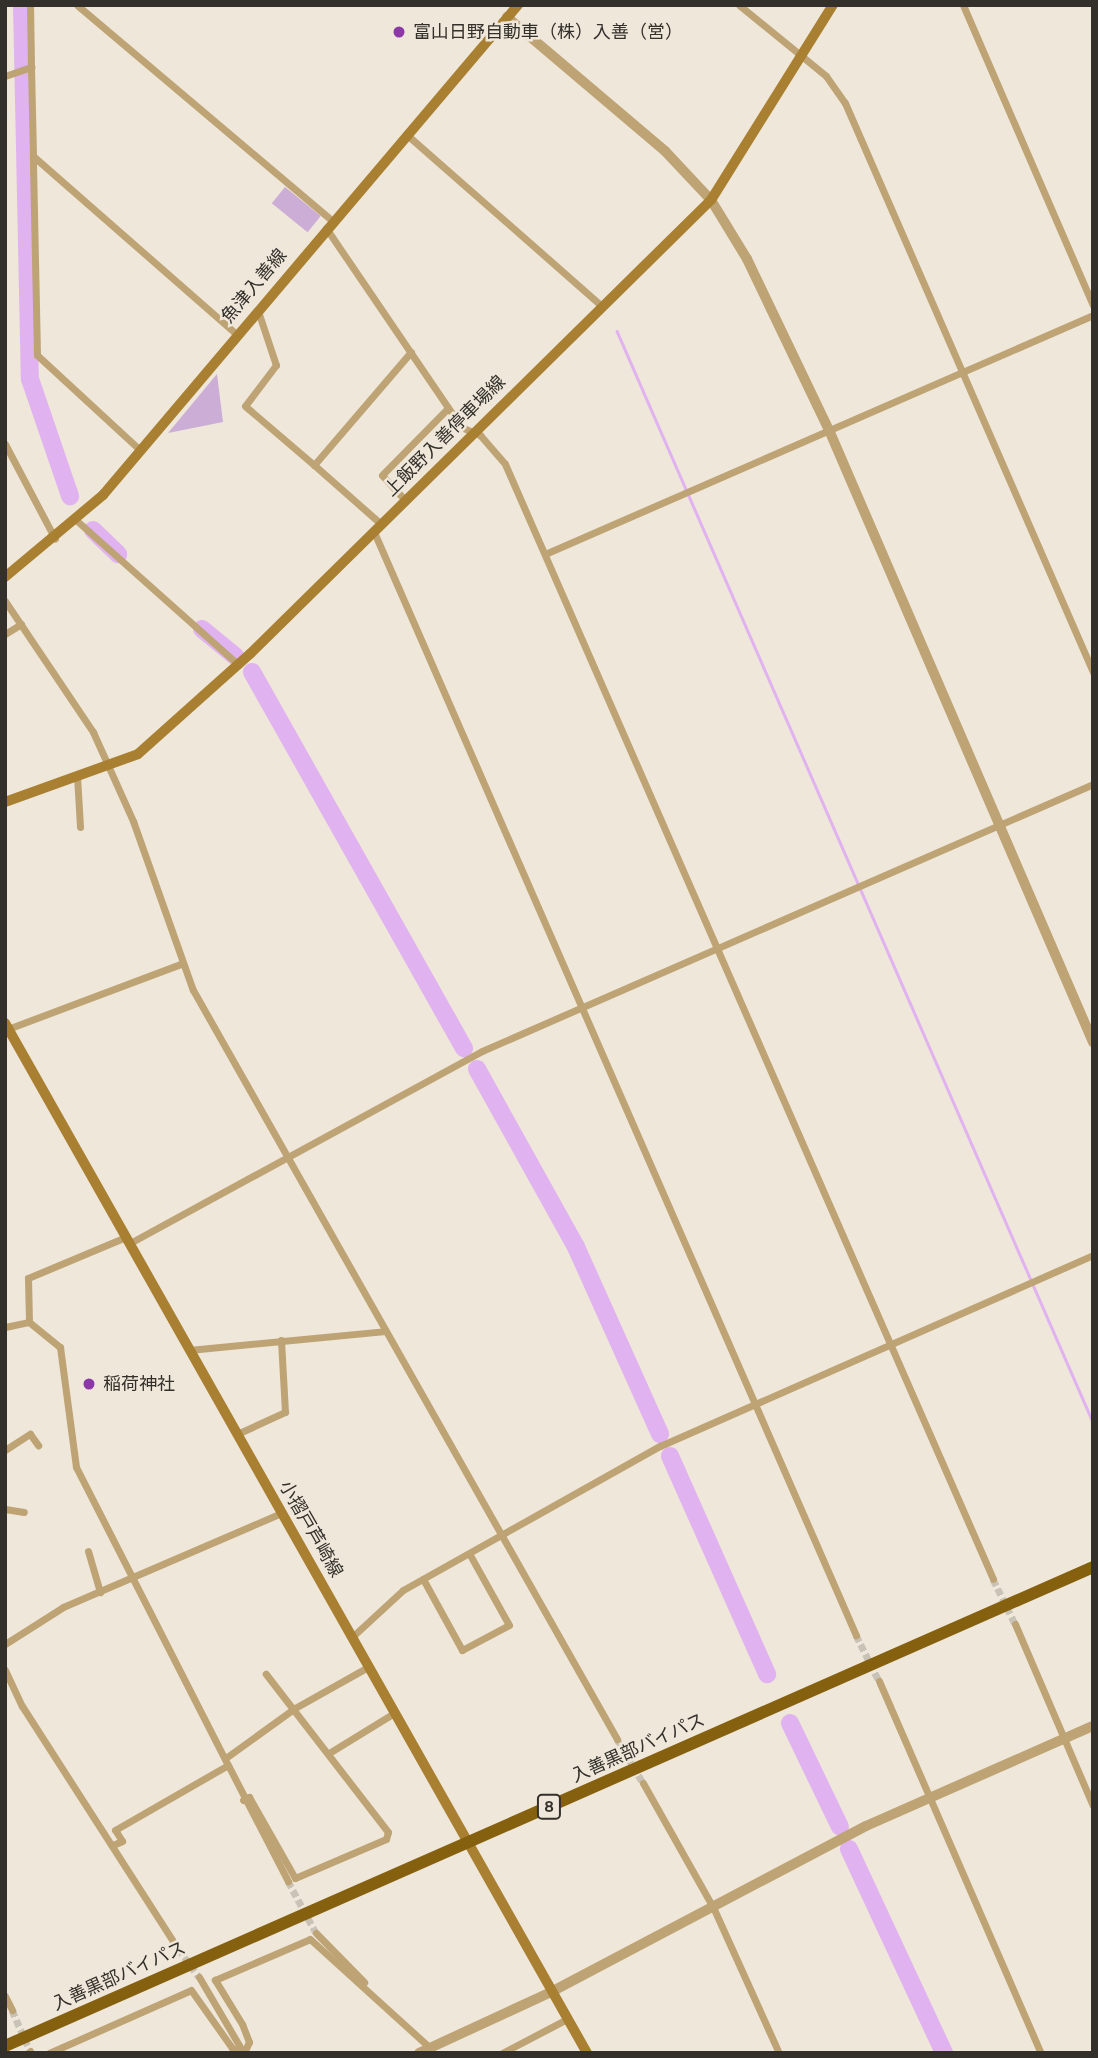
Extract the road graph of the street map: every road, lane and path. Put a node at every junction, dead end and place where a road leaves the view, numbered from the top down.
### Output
1 (30, 5) edge
2 (77, 5) edge
3 (518, 5) edge
4 (739, 5) edge
5 (833, 5) edge
6 (963, 5) edge
7 (507, 17) junction
8 (801, 59) junction
9 (31, 67) junction
10 (5, 76) edge
11 (406, 134) junction
12 (33, 156) junction
13 (711, 200) junction
14 (330, 225) junction
15 (1093, 305) edge
16 (602, 306) junction
17 (257, 308) junction
18 (1093, 315) edge
19 (236, 334) junction
20 (411, 352) junction
21 (962, 371) junction
22 (448, 408) junction
23 (829, 430) junction
24 (472, 433) junction
25 (5, 444) edge
26 (140, 450) junction
27 (314, 466) junction
28 (405, 501) junction
29 (76, 520) junction
30 (377, 528) junction
31 (55, 539) junction
32 (545, 554) junction
33 (5, 577) edge
34 (5, 601) edge
35 (21, 624) junction
36 (5, 634) edge
37 (239, 665) junction
38 (1093, 672) edge
39 (110, 766) junction
40 (77, 776) junction
41 (1093, 784) edge
42 (5, 802) edge
43 (80, 827) dead end
44 (999, 828) junction
45 (717, 950) junction
46 (181, 964) junction
47 (583, 1007) junction
48 (6, 1027) edge
49 (1093, 1042) edge
50 (289, 1159) junction
51 (128, 1240) junction
52 (1093, 1255) edge
53 (30, 1322) junction
54 (5, 1327) edge
55 (385, 1331) junction
56 (281, 1340) junction
57 (892, 1343) junction
58 (189, 1350) junction
59 (757, 1401) junction
60 (237, 1434) junction
61 (38, 1445) dead end
62 (5, 1450) edge
63 (5, 1508) edge
64 (24, 1511) dead end
65 (281, 1513) junction
66 (499, 1536) junction
67 (88, 1550) dead end
68 (469, 1553) junction
69 (1093, 1567) edge
70 (132, 1579) junction
71 (423, 1579) junction
72 (993, 1579) tunnel mouth
73 (100, 1592) junction
74 (1015, 1624) tunnel mouth
75 (856, 1634) tunnel mouth
76 (352, 1637) junction
77 (5, 1644) edge
78 (368, 1667) junction
79 (5, 1670) edge
80 (266, 1674) dead end
81 (878, 1681) tunnel mouth
82 (295, 1708) junction
83 (394, 1713) junction
84 (1093, 1726) edge
85 (617, 1739) tunnel mouth
86 (1063, 1739) junction
87 (328, 1753) junction
88 (228, 1761) junction
89 (643, 1783) tunnel mouth
90 (929, 1799) junction
91 (243, 1800) junction
92 (1093, 1806) edge
93 (467, 1842) junction
94 (113, 1845) junction
95 (288, 1881) tunnel mouth
96 (713, 1907) junction
97 (316, 1933) tunnel mouth
98 (173, 1940) tunnel mouth
99 (198, 1977) tunnel mouth
100 (364, 1982) junction
101 (551, 1992) junction
102 (5, 1996) edge
103 (12, 2010) dead end
104 (567, 2019) junction
105 (5, 2046) edge
106 (424, 2051) edge
107 (49, 2053) edge
108 (243, 2053) edge
109 (502, 2053) edge
110 (587, 2053) edge
111 (779, 2053) edge
112 (1041, 2053) edge

1 - 9 street
2 - 14 street
3 - 7 main road, 魚津入善線
4 - 8 street
5 - 8 main road, 上飯野入善停車場線
6 - 15 street
7 - 11 main road, 魚津入善線
7 - 13 street
8 - 13 main road, 上飯野入善停車場線
8 - 21 street
9 - 10 street
9 - 12 street
11 - 14 main road, 魚津入善線
11 - 16 street
12 - 19 street
12 - 26 street
13 - 16 main road, 上飯野入善停車場線
13 - 23 street
14 - 17 main road, 魚津入善線
14 - 20 street
16 - 24 main road, 上飯野入善停車場線
17 - 19 main road, 魚津入善線
17 - 27 street
18 - 21 street
19 - 26 main road, 魚津入善線
20 - 22 street
20 - 27 street
21 - 23 street
21 - 38 street
22 - 24 street
22 - 28 street
23 - 32 street
23 - 44 street
24 - 28 main road, 上飯野入善停車場線
24 - 32 street
25 - 31 street
26 - 29 main road, 魚津入善線
27 - 30 street
28 - 30 main road, 上飯野入善停車場線
29 - 31 main road, 魚津入善線
29 - 37 street
30 - 37 main road, 上飯野入善停車場線
30 - 47 street
31 - 33 main road, 魚津入善線
32 - 45 street
34 - 35 street
35 - 36 street
35 - 39 street
37 - 39 main road, 上飯野入善停車場線
39 - 40 main road, 上飯野入善停車場線
39 - 46 street
40 - 42 main road, 上飯野入善停車場線
40 - 43 street
41 - 44 street
44 - 45 street
44 - 49 street
45 - 47 street
45 - 57 street
46 - 48 street
46 - 50 street
47 - 50 street
47 - 59 street
48 - 51 main road, 小摺戸芦崎線
50 - 51 street
50 - 55 street
51 - 53 street
51 - 58 main road, 小摺戸芦崎線
52 - 57 street
53 - 54 street
53 - 70 street
55 - 56 street
55 - 66 street
56 - 58 street
56 - 60 street
57 - 59 street
57 - 72 street
58 - 60 main road, 小摺戸芦崎線
59 - 66 street
59 - 75 street
60 - 65 main road, 小摺戸芦崎線
61 - 62 street
63 - 64 street
65 - 70 street
65 - 76 main road, 小摺戸芦崎線
66 - 68 street
66 - 85 street
67 - 73 street
68 - 71 street
68 - 71 street
69 - 93 highway, 入善黒部バイパス / 8
70 - 73 street
70 - 88 street
71 - 76 street
73 - 77 street
74 - 86 street
76 - 78 main road, 小摺戸芦崎線
78 - 82 street
78 - 83 main road, 小摺戸芦崎線
79 - 94 street
80 - 82 street
81 - 90 street
82 - 87 street
82 - 88 street
83 - 87 street
83 - 93 main road, 小摺戸芦崎線
84 - 86 street
86 - 90 street
86 - 92 street
87 - 91 street
88 - 91 street
88 - 94 street
89 - 96 street
90 - 96 street
90 - 112 street
91 - 95 street
93 - 101 main road, 小摺戸芦崎線
93 - 105 highway, 入善黒部バイパス / 8
94 - 98 street
96 - 101 street
96 - 111 street
97 - 100 street
99 - 108 street
100 - 106 street
100 - 108 street
101 - 104 main road, 小摺戸芦崎線
101 - 106 street
102 - 103 street
104 - 109 street
104 - 110 main road, 小摺戸芦崎線
107 - 108 street

